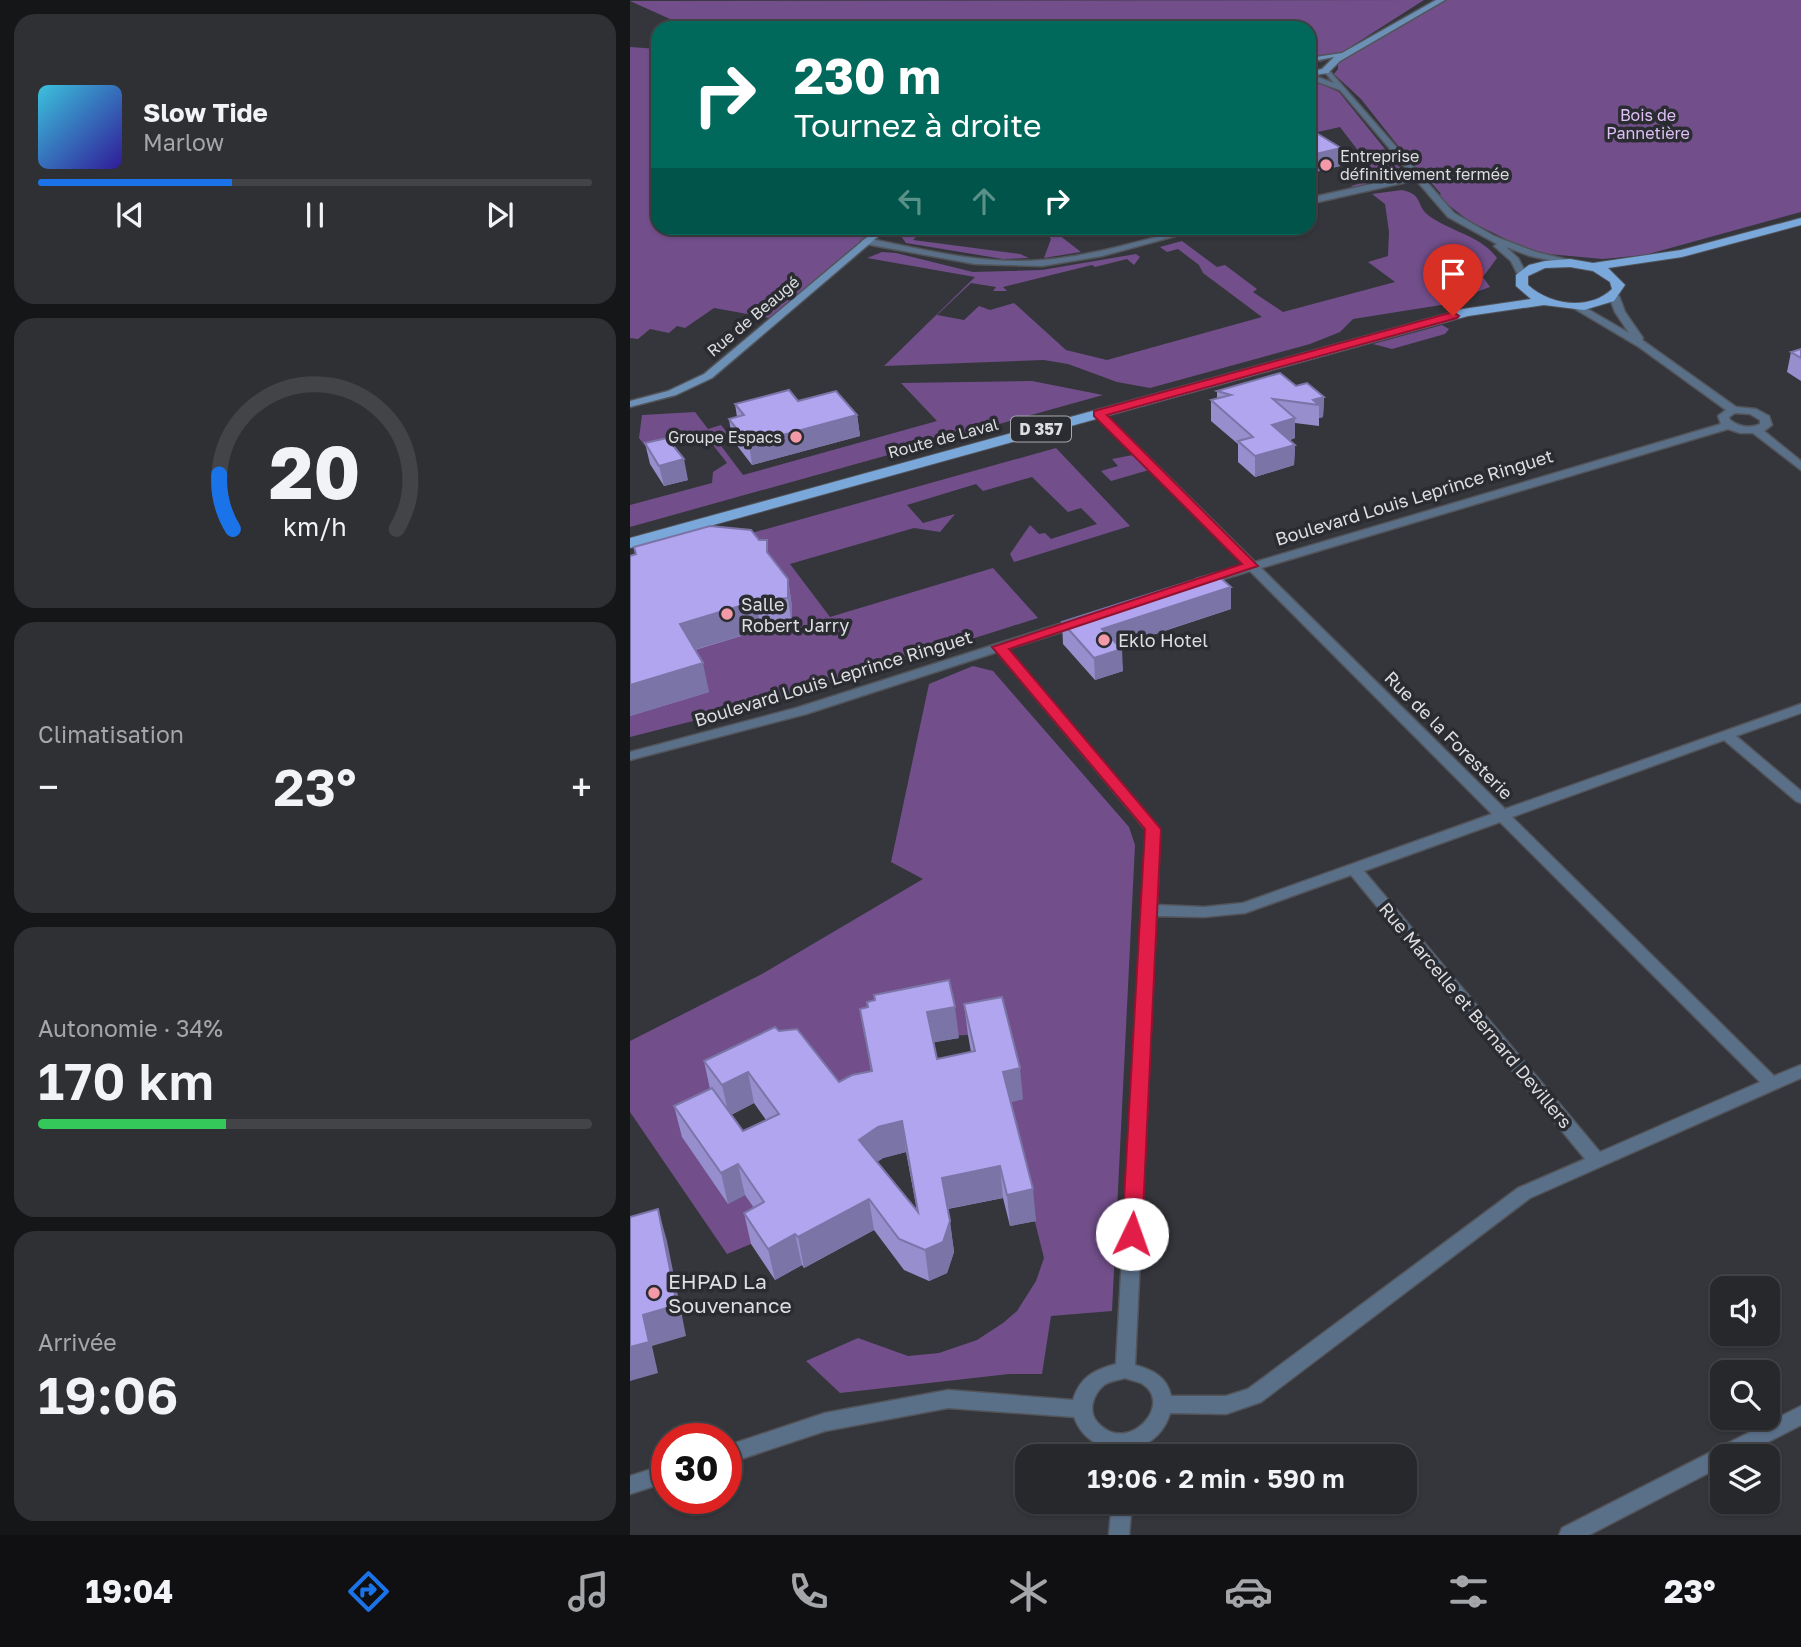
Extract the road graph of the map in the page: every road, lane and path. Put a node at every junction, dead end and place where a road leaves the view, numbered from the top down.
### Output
1 (1441, 0) edge
2 (1354, 51) junction
3 (1316, 59) edge
4 (1316, 61) edge
5 (1327, 69) junction
6 (1316, 73) edge
7 (1316, 78) edge
8 (1346, 92) junction
9 (1416, 177) junction
10 (1316, 199) edge
11 (1801, 221) edge
12 (874, 235) edge
13 (1171, 235) edge
14 (1490, 238) junction
15 (866, 241) junction
16 (1682, 253) junction
17 (1570, 263) junction
18 (1593, 267) junction
19 (1615, 279) junction
20 (1522, 281) junction
21 (1614, 296) junction
22 (1544, 301) junction
23 (1575, 306) junction
24 (1467, 312) junction
25 (1643, 345) junction
26 (630, 404) edge
27 (1733, 410) junction
28 (1098, 413) junction
29 (1728, 425) junction
30 (1756, 430) junction
31 (1801, 467) edge
32 (630, 543) edge
33 (1251, 566) junction
34 (1190, 585) edge
35 (1090, 618) edge
36 (1000, 647) junction
37 (1801, 708) edge
38 (1726, 735) junction
39 (630, 756) edge
40 (1801, 798) edge
41 (1502, 816) junction
42 (1354, 869) junction
43 (1148, 910) junction
44 (1801, 1071) edge
45 (1772, 1084) junction
46 (1597, 1161) junction
47 (1125, 1370) junction
48 (1164, 1404) junction
49 (1081, 1409) junction
50 (1801, 1415) edge
51 (1117, 1444) edge
52 (1132, 1444) edge
53 (742, 1450) edge
54 (651, 1478) edge
55 (630, 1485) edge
56 (1121, 1514) edge
57 (1119, 1535) edge
58 (1569, 1535) edge

1 - 2 street
2 - 3 street
2 - 5 street
4 - 5 street
5 - 6 street
5 - 8 street
7 - 8 street
8 - 9 street
9 - 10 street
9 - 14 street
11 - 16 main road
12 - 15 street, Rue de Beaugé
13 - 15 street
14 - 17 street
14 - 20 street
15 - 26 street, Rue de Beaugé
16 - 18 main road
16 - 19 main road
17 - 18 main road, Route de Laval
17 - 20 main road, Route de Laval
18 - 19 main road
19 - 21 main road
20 - 22 main road
20 - 24 main road, Route de Laval / D 357
21 - 23 main road
21 - 25 street
22 - 23 main road
22 - 24 main road, Route de Laval / D 357
23 - 25 street
24 - 28 main road, Route de Laval / D 357
25 - 27 street
27 - 29 street
27 - 30 street
28 - 32 main road, Route de Laval / D 357
28 - 33 street, Rue de la Foresterie
29 - 30 street
29 - 33 street, Boulevard Louis Leprince Ringuet
30 - 31 street
33 - 34 street, Boulevard Louis Leprince Ringuet
33 - 41 street, Rue de la Foresterie
35 - 36 street, Boulevard Louis Leprince Ringuet
36 - 39 street, Boulevard Louis Leprince Ringuet
36 - 43 street
37 - 38 street
38 - 40 street
38 - 41 street
41 - 42 street
41 - 45 street, Rue de la Foresterie
42 - 43 street
42 - 46 street, Rue Marcelle et Bernard Devillers
43 - 47 street
44 - 45 street
45 - 46 street
46 - 48 street
47 - 48 street
47 - 49 street
48 - 52 street
49 - 51 street
49 - 53 street
50 - 58 street
54 - 55 street
56 - 57 street

